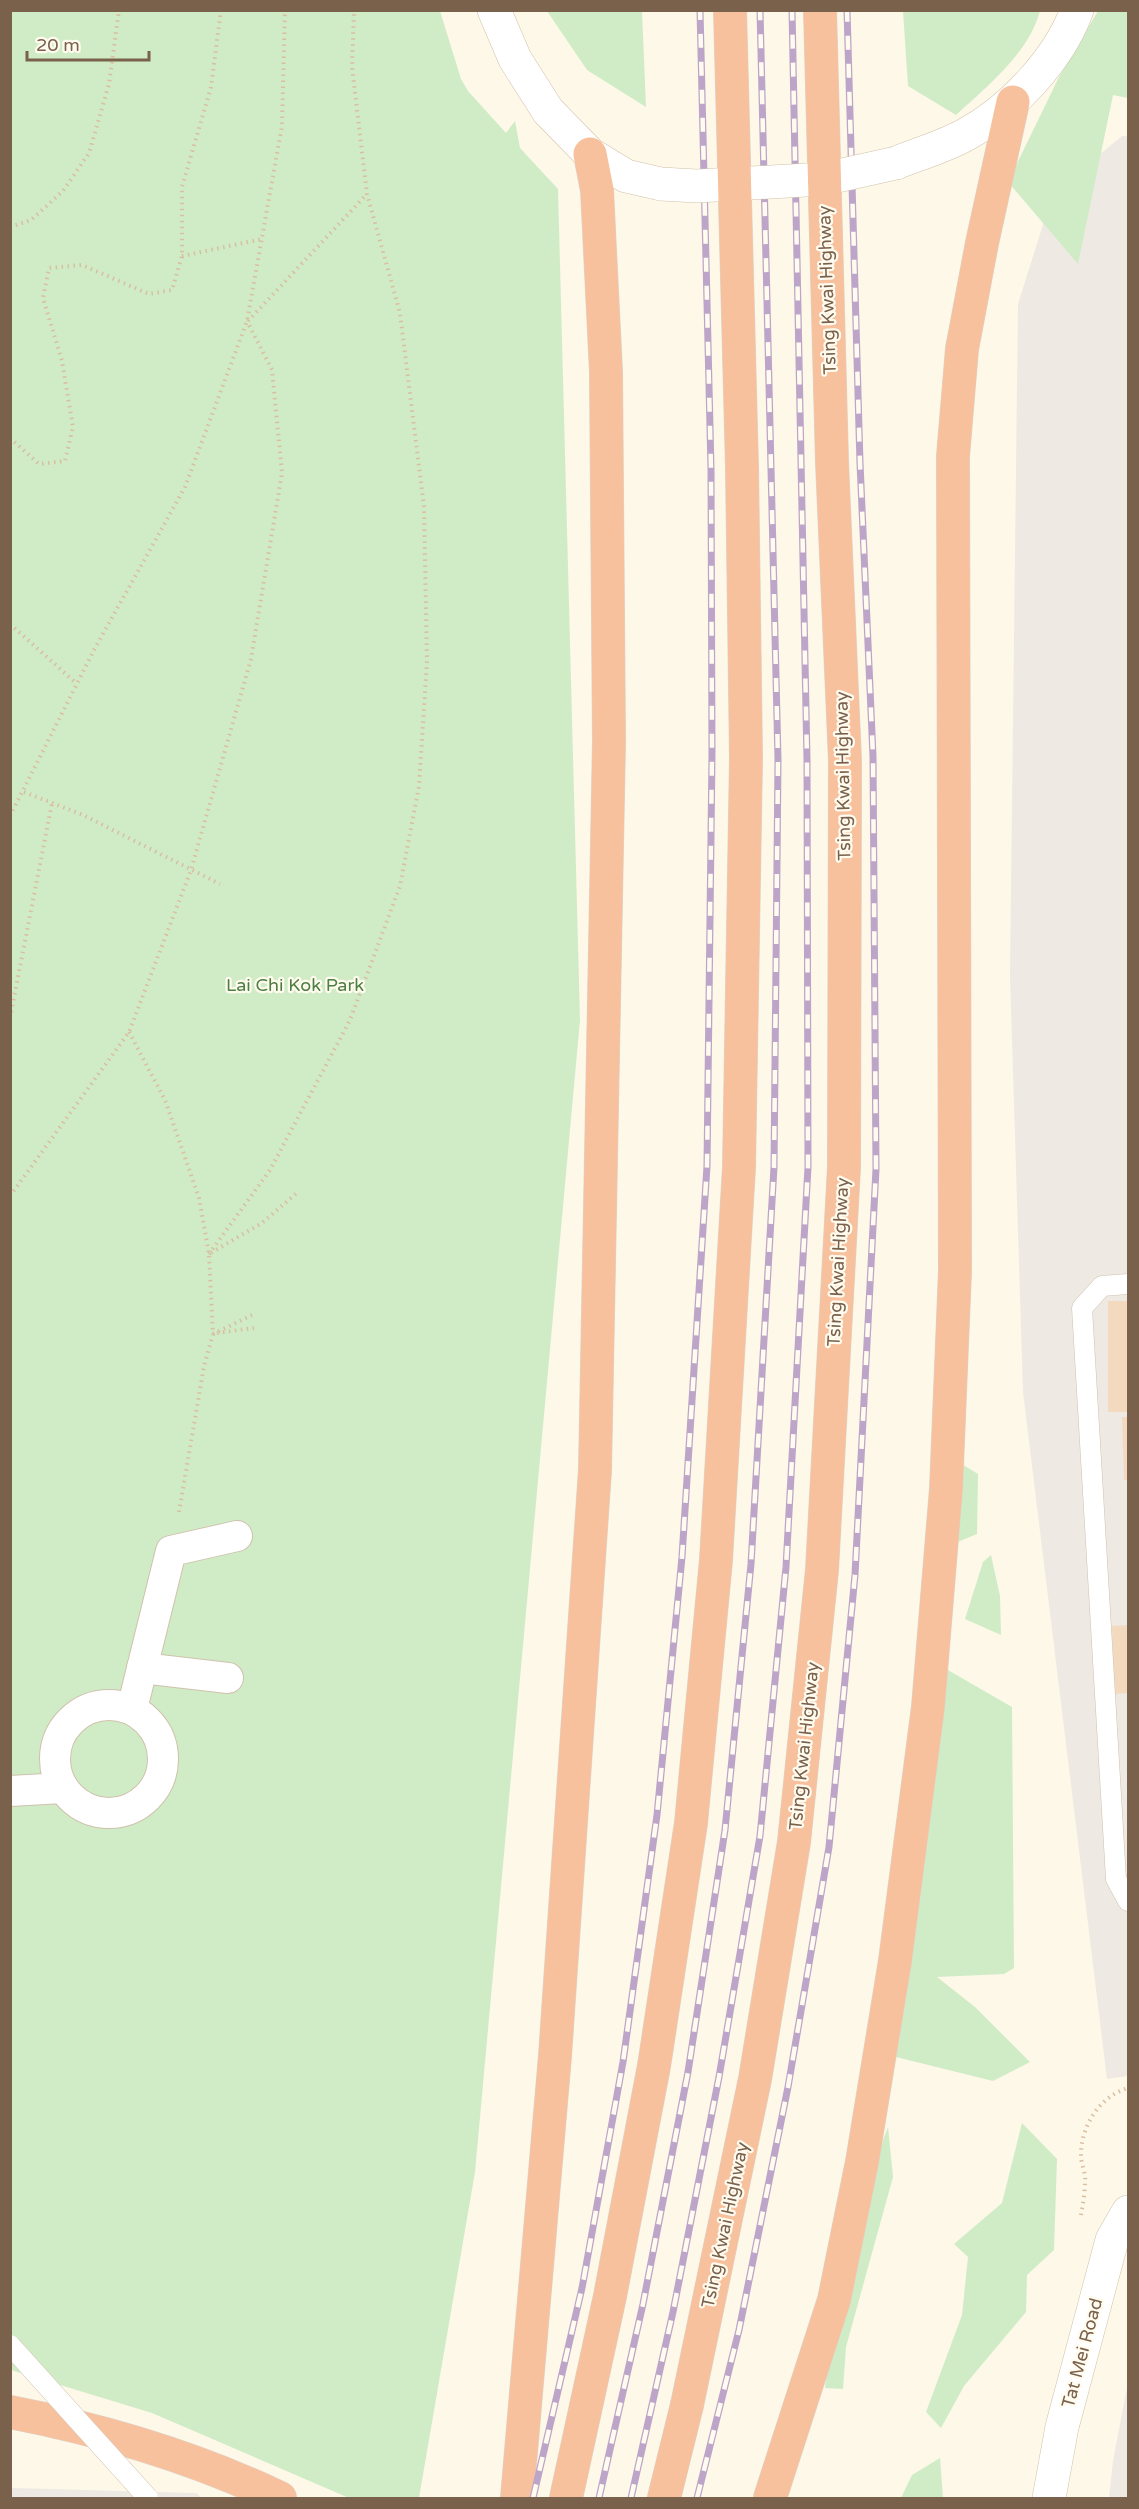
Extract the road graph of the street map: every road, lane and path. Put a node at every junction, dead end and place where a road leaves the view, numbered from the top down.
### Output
1 (119, 10) edge
2 (221, 10) edge
3 (285, 10) edge
4 (354, 10) edge
5 (494, 10) edge
6 (730, 10) edge
7 (820, 10) edge
8 (1078, 11) edge
9 (1013, 102) junction
10 (590, 154) junction
11 (367, 194) junction
12 (10, 227) edge
13 (262, 239) junction
14 (182, 256) junction
15 (248, 321) junction
16 (10, 438) edge
17 (10, 624) edge
18 (77, 684) junction
19 (24, 792) junction
20 (52, 803) junction
21 (10, 816) edge
22 (191, 870) junction
23 (220, 885) dead end
24 (10, 1018) edge
25 (129, 1032) junction
26 (298, 1192) dead end
27 (10, 1196) edge
28 (209, 1254) junction
29 (1128, 1284) edge
30 (252, 1315) dead end
31 (254, 1328) dead end
32 (213, 1334) junction
33 (237, 1536) dead end
34 (171, 1551) junction
35 (142, 1668) junction
36 (228, 1678) dead end
37 (132, 1709) junction
38 (63, 1788) junction
39 (10, 1791) edge
40 (1128, 1901) edge
41 (1128, 2212) edge
42 (10, 2345) edge
43 (10, 2412) edge
44 (148, 2499) edge
45 (280, 2499) edge
46 (517, 2499) edge
47 (566, 2499) edge
48 (664, 2499) edge
49 (770, 2499) edge
50 (1049, 2499) edge

1 - 12 path
2 - 14 path
3 - 13 path
4 - 11 path
5 - 10 main road
6 - 47 highway, bridge
7 - 48 highway, Tsing Kwai Highway, bridge
8 - 9 main road
9 - 10 main road, bridge
9 - 49 highway
10 - 46 highway
11 - 15 path
11 - 28 path
13 - 14 path
13 - 15 path
14 - 16 path
15 - 18 path
15 - 22 path
17 - 18 path
18 - 19 path
19 - 20 path
19 - 21 path
20 - 22 path
20 - 24 path
22 - 23 path
22 - 25 path
25 - 27 path
25 - 28 path
26 - 28 path
28 - 32 path
29 - 40 lane
30 - 32 path
31 - 32 path
32 - 34 path
33 - 34 street
34 - 35 street
35 - 36 street
35 - 37 street
37 - 38 street
37 - 38 street
38 - 39 street
41 - 50 main road, Tat Mei Road
42 - 44 lane, bridge
43 - 45 highway

